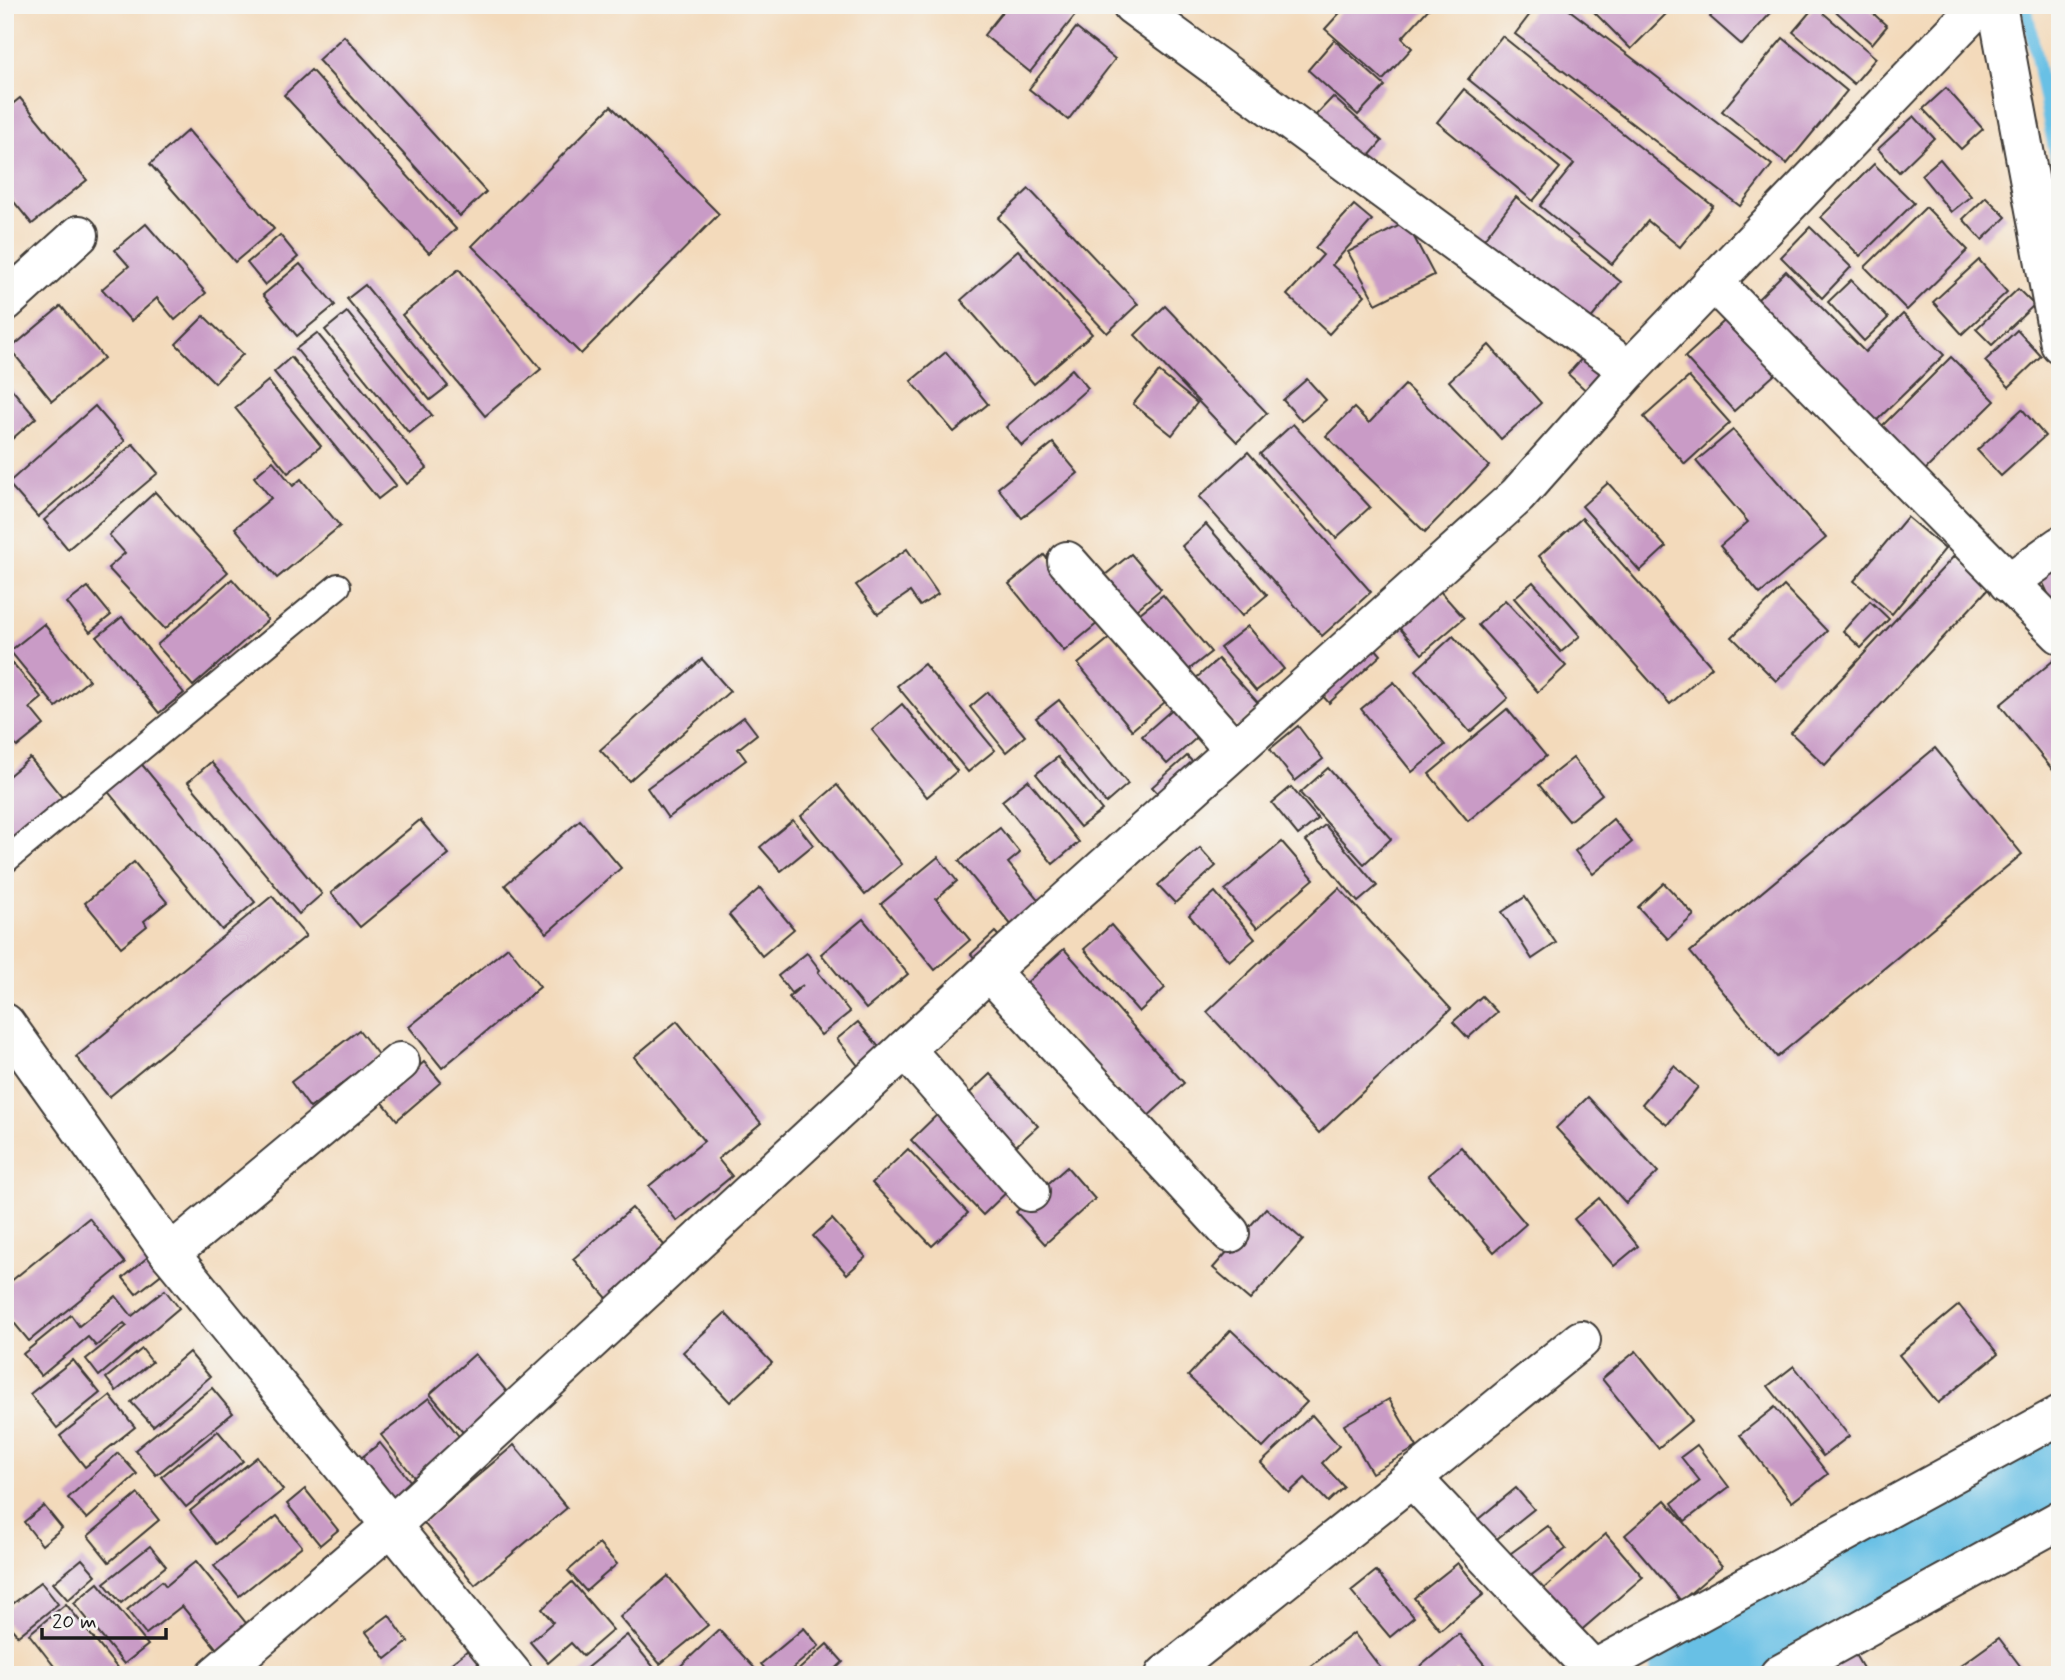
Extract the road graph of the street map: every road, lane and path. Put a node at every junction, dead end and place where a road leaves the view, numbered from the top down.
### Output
1 (1132, 5) edge
2 (1980, 5) edge
3 (1997, 5) edge
4 (79, 235) dead end
5 (1713, 282) junction
6 (5, 302) edge
7 (2060, 344) edge
8 (1629, 370) junction
9 (2060, 546) edge
10 (1068, 561) dead end
11 (2008, 583) junction
12 (338, 586) dead end
13 (2060, 634) edge
14 (1234, 750) junction
15 (5, 861) edge
16 (989, 971) junction
17 (5, 1023) edge
18 (905, 1049) junction
19 (400, 1062) dead end
20 (1030, 1192) dead end
21 (1230, 1233) dead end
22 (170, 1254) junction
23 (1581, 1340) dead end
24 (2060, 1415) edge
25 (1412, 1478) junction
26 (2060, 1520) edge
27 (392, 1525) junction
28 (1592, 1673) edge
29 (216, 1675) edge
30 (513, 1675) edge
31 (1165, 1675) edge
32 (1779, 1675) edge

1 - 8 street
2 - 5 street
3 - 7 street
4 - 6 street
5 - 8 street
5 - 11 street
8 - 14 street
9 - 11 street
10 - 14 street
11 - 13 street
12 - 15 lane
14 - 16 street
16 - 18 street
16 - 21 street
17 - 22 street
18 - 20 street
18 - 27 street
19 - 22 street
22 - 27 street
23 - 25 street
24 - 28 street
25 - 28 street
25 - 31 street
26 - 32 street
27 - 29 street
27 - 30 street

